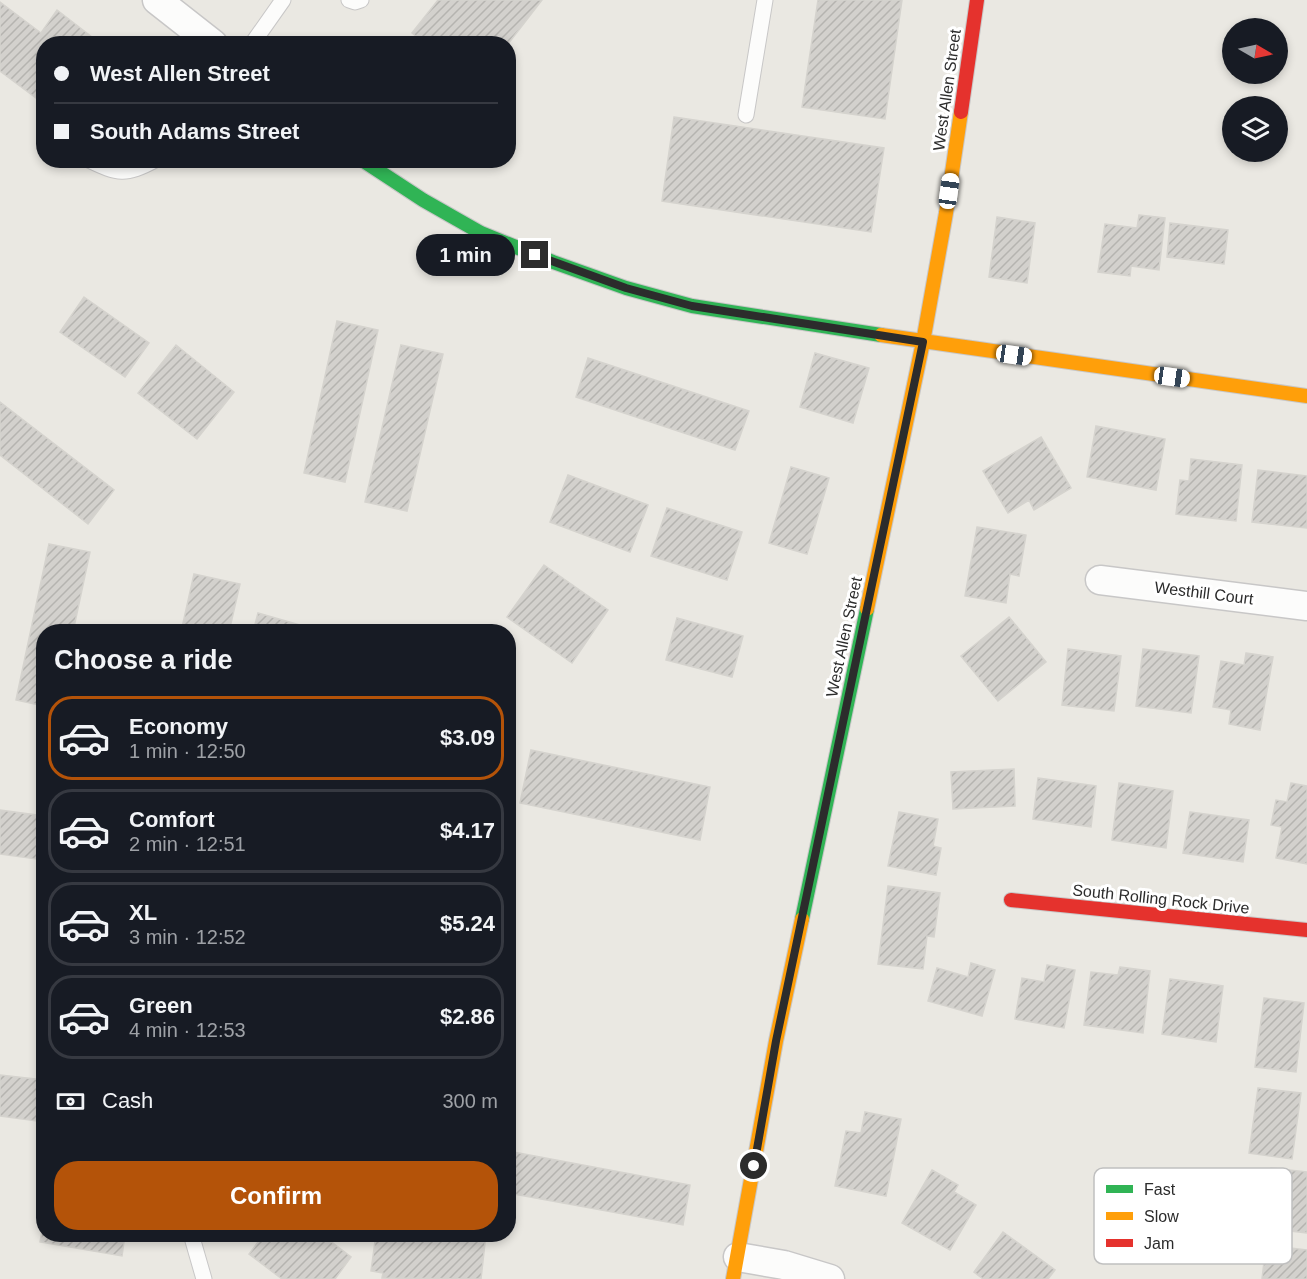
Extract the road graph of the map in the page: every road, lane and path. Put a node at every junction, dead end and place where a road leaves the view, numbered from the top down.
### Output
1 (157, 0) edge
2 (283, 0) edge
3 (349, 0) edge
4 (361, 0) edge
5 (765, 0) edge
6 (976, 0) edge
7 (203, 36) edge
8 (258, 36) edge
9 (746, 115) dead end
10 (106, 168) edge
11 (140, 168) edge
12 (374, 168) edge
13 (923, 342) junction
14 (1307, 396) edge
15 (1100, 580) dead end
16 (1307, 606) edge
17 (1011, 900) dead end
18 (1307, 930) edge
19 (193, 1242) edge
20 (736, 1268) edge
21 (204, 1279) edge
22 (830, 1279) edge

1 - 7 street
2 - 8 lane
3 - 4 lane
5 - 9 lane
6 - 13 street, West Allen Street
10 - 11 lane
12 - 13 street
13 - 14 street
13 - 20 street, West Allen Street
15 - 16 street, Westhill Court
17 - 18 street, South Rolling Rock Drive
19 - 21 lane
20 - 22 street

